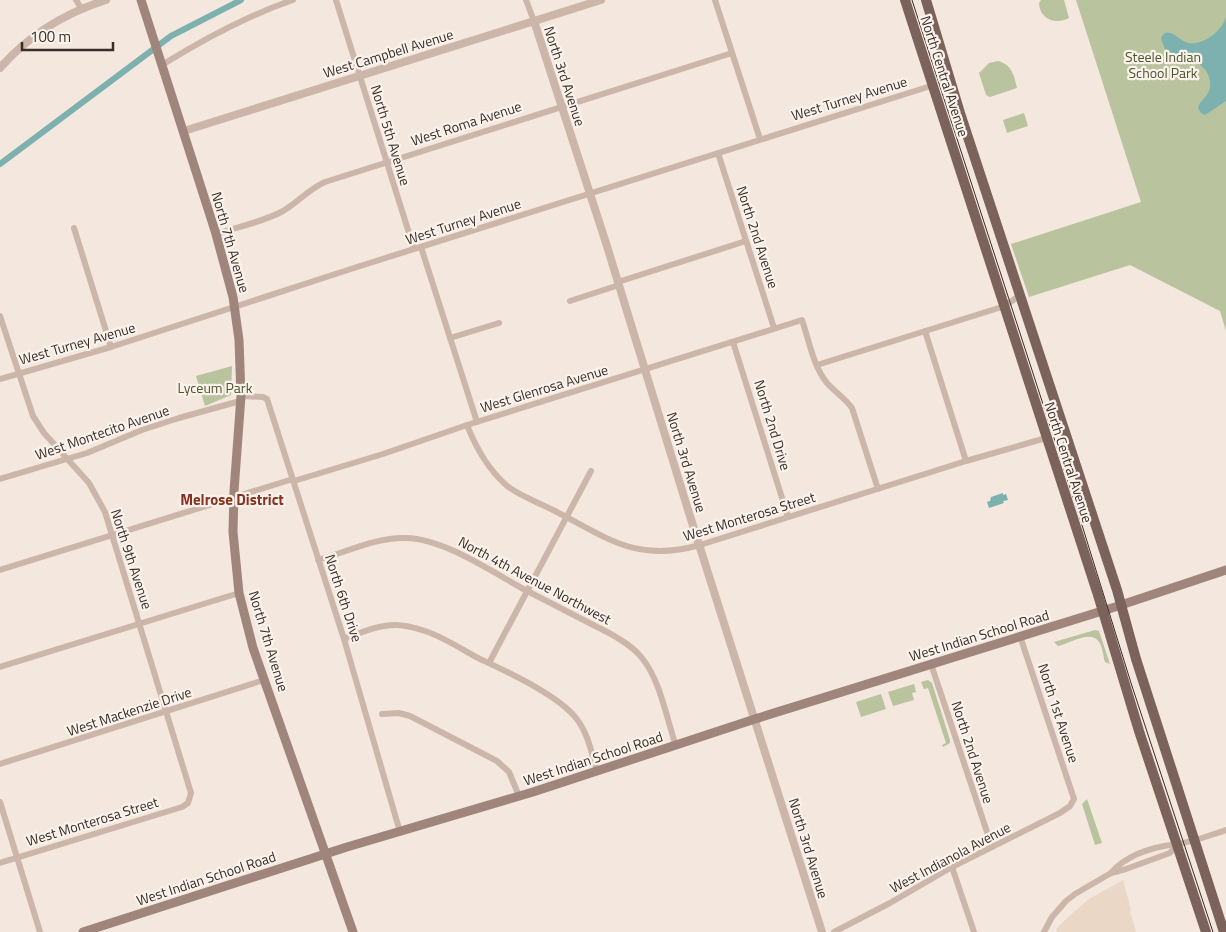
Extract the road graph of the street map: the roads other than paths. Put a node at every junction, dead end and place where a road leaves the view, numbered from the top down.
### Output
1 (76, 0) edge
2 (106, 0) edge
3 (141, 0) edge
4 (293, 0) edge
5 (336, 0) edge
6 (526, 0) edge
7 (601, 0) edge
8 (716, 0) edge
9 (905, 0) edge
10 (926, 0) edge
11 (81, 8) junction
12 (534, 21) junction
13 (732, 53) junction
14 (162, 65) junction
15 (0, 68) edge
16 (359, 75) junction
17 (934, 85) junction
18 (562, 106) junction
19 (184, 132) junction
20 (760, 139) junction
21 (718, 153) junction
22 (386, 162) junction
23 (590, 193) junction
24 (74, 228) dead end
25 (216, 234) junction
26 (746, 241) junction
27 (422, 247) junction
28 (414, 249) junction
29 (618, 283) junction
30 (1020, 295) junction
31 (570, 301) dead end
32 (1005, 306) junction
33 (235, 307) junction
34 (0, 316) edge
35 (499, 323) dead end
36 (774, 328) junction
37 (925, 331) junction
38 (450, 338) junction
39 (733, 342) junction
40 (111, 347) junction
41 (817, 365) junction
42 (645, 370) junction
43 (18, 374) junction
44 (0, 379) edge
45 (240, 398) junction
46 (477, 422) junction
47 (467, 425) junction
48 (1046, 438) junction
49 (67, 459) junction
50 (966, 461) junction
51 (591, 471) dead end
52 (0, 479) edge
53 (294, 480) junction
54 (878, 489) junction
55 (234, 497) junction
56 (566, 516) junction
57 (788, 517) junction
58 (113, 536) junction
59 (700, 545) junction
60 (318, 560) junction
61 (0, 570) edge
62 (1226, 570) edge
63 (527, 591) junction
64 (239, 593) junction
65 (1112, 608) junction
66 (140, 624) junction
67 (1020, 636) junction
68 (344, 639) junction
69 (489, 663) junction
70 (931, 664) junction
71 (0, 667) edge
72 (264, 680) junction
73 (166, 712) junction
74 (382, 714) dead end
75 (755, 720) junction
76 (676, 746) junction
77 (0, 764) edge
78 (598, 771) junction
79 (519, 796) junction
80 (1074, 798) joint
81 (189, 800) joint
82 (0, 802) edge
83 (1226, 830) edge
84 (400, 832) junction
85 (1190, 841) junction
86 (1177, 844) junction
87 (992, 848) junction
88 (325, 854) junction
89 (17, 858) junction
90 (0, 863) edge
91 (952, 867) junction
92 (40, 932) edge
93 (82, 932) edge
94 (353, 932) edge
95 (822, 932) edge
96 (834, 932) edge
97 (974, 932) edge
98 (1044, 932) edge
99 (1206, 932) edge
100 (1224, 932) edge

1 - 11 street
2 - 11 street
3 - 14 main road, North 7th Avenue
4 - 14 street
5 - 16 street, North 5th Avenue
6 - 12 street, North 3rd Avenue
7 - 12 street, West Campbell Avenue
8 - 13 street
9 - 17 main road, North Central Avenue
10 - 30 main road, North Central Avenue
11 - 15 street
12 - 16 street, West Campbell Avenue
12 - 18 street, North 3rd Avenue
13 - 18 street, West Roma Avenue
13 - 20 street
14 - 19 main road, North 7th Avenue
16 - 19 street, West Campbell Avenue
16 - 22 street, North 5th Avenue
17 - 20 street, West Turney Avenue
17 - 32 main road, North Central Avenue
18 - 22 street, West Roma Avenue
18 - 23 street, North 3rd Avenue
19 - 25 main road, North 7th Avenue
20 - 21 street, West Turney Avenue
21 - 23 street, West Turney Avenue
21 - 26 street, North 2nd Avenue
22 - 25 street, West Roma Avenue
22 - 28 street, North 5th Avenue
23 - 27 street, West Turney Avenue
23 - 29 street, North 3rd Avenue
24 - 40 street
25 - 33 main road, North 7th Avenue
26 - 29 street
26 - 36 street, North 2nd Avenue
27 - 28 street, West Turney Avenue
27 - 38 street
28 - 33 street, West Turney Avenue
29 - 31 street
29 - 42 street, North 3rd Avenue
30 - 32 street
30 - 65 main road, North Central Avenue
32 - 37 street
32 - 48 main road, North Central Avenue
33 - 40 street, West Turney Avenue
33 - 45 main road, North 7th Avenue
34 - 43 street, North 9th Avenue
35 - 38 street
36 - 39 street, West Glenrosa Avenue
36 - 41 street, West Glenrosa Avenue
37 - 41 street
37 - 50 street
38 - 46 street
39 - 42 street, West Glenrosa Avenue
39 - 57 street, North 2nd Drive
40 - 43 street, West Turney Avenue
41 - 54 street
42 - 46 street, West Glenrosa Avenue
42 - 59 street, North 3rd Avenue
43 - 44 street, West Turney Avenue
43 - 49 street, North 9th Avenue
45 - 49 street, West Montecito Avenue
45 - 53 street, North 6th Drive
45 - 55 main road, North 7th Avenue
46 - 47 street, West Glenrosa Avenue
47 - 53 street, West Glenrosa Avenue
47 - 56 street, West Monterosa Street
48 - 50 street, West Monterosa Street
48 - 65 main road, North Central Avenue
49 - 52 street, West Montecito Avenue
49 - 58 street, North 9th Avenue
50 - 54 street, West Monterosa Street
51 - 56 street
53 - 55 street, West Glenrosa Avenue
53 - 60 street, North 6th Drive
54 - 57 street, West Monterosa Street
55 - 58 street, West Glenrosa Avenue
55 - 64 main road, North 7th Avenue
56 - 59 street, West Monterosa Street
56 - 63 street
57 - 59 street, West Monterosa Street
58 - 61 street, West Glenrosa Avenue
58 - 66 street, North 9th Avenue
59 - 75 street, North 3rd Avenue
60 - 63 street, North 4th Avenue Northwest
60 - 68 street, North 6th Drive
62 - 65 main road, West Indian School Road
63 - 69 street
63 - 76 street, North 4th Avenue Northwest
64 - 66 street
64 - 72 main road, North 7th Avenue
65 - 67 main road, West Indian School Road
65 - 85 main road, North Central Avenue
65 - 86 main road, North Central Avenue
66 - 71 street
66 - 73 street, North 9th Avenue
67 - 70 main road, West Indian School Road
67 - 80 street, North 1st Avenue
68 - 69 street
68 - 84 street, North 6th Drive
69 - 78 street
70 - 75 main road, West Indian School Road
70 - 87 street, North 2nd Avenue
72 - 73 street, West Mackenzie Drive
72 - 88 main road, North 7th Avenue
73 - 77 street, West Mackenzie Drive
73 - 81 street, North 9th Avenue
74 - 79 street
75 - 76 main road, West Indian School Road
75 - 95 street, North 3rd Avenue
76 - 78 main road, West Indian School Road
78 - 79 main road, West Indian School Road
79 - 84 main road, West Indian School Road
80 - 87 street, West Indianola Avenue
81 - 89 street, West Monterosa Street
82 - 89 street
83 - 85 street
84 - 88 main road, West Indian School Road
85 - 86 street
85 - 100 main road, North Central Avenue
86 - 98 street
86 - 99 main road, North Central Avenue
87 - 91 street, West Indianola Avenue
88 - 93 main road, West Indian School Road
88 - 94 main road, North 7th Avenue
89 - 90 street, West Monterosa Street
89 - 92 street
91 - 96 street, West Indianola Avenue
91 - 97 street

